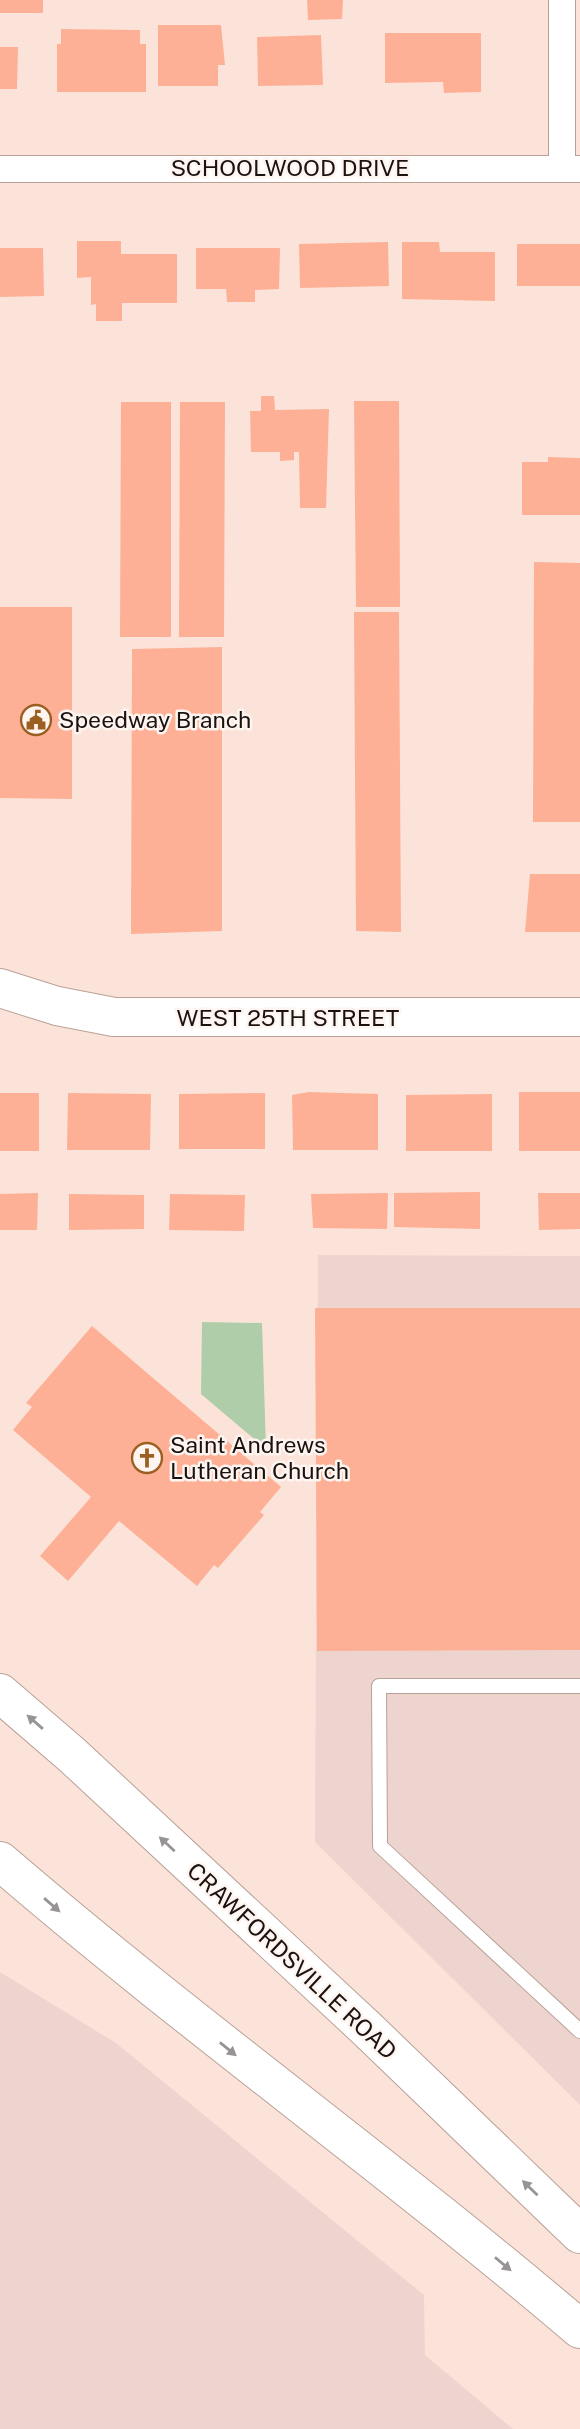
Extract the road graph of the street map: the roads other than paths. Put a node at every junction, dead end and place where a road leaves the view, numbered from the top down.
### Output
1 (562, 0) edge
2 (0, 169) edge
3 (571, 169) edge
4 (0, 988) edge
5 (580, 1017) edge
6 (580, 1686) edge
7 (0, 1693) edge
8 (0, 1861) edge
9 (580, 2031) edge
10 (580, 2234) edge
11 (580, 2329) edge

1 - 3 street
2 - 3 street, SCHOOLWOOD DRIVE
4 - 5 main road, WEST 25TH STREET
6 - 9 lane
10 -> 7 main road, CRAWFORDSVILLE ROAD
8 -> 11 main road

